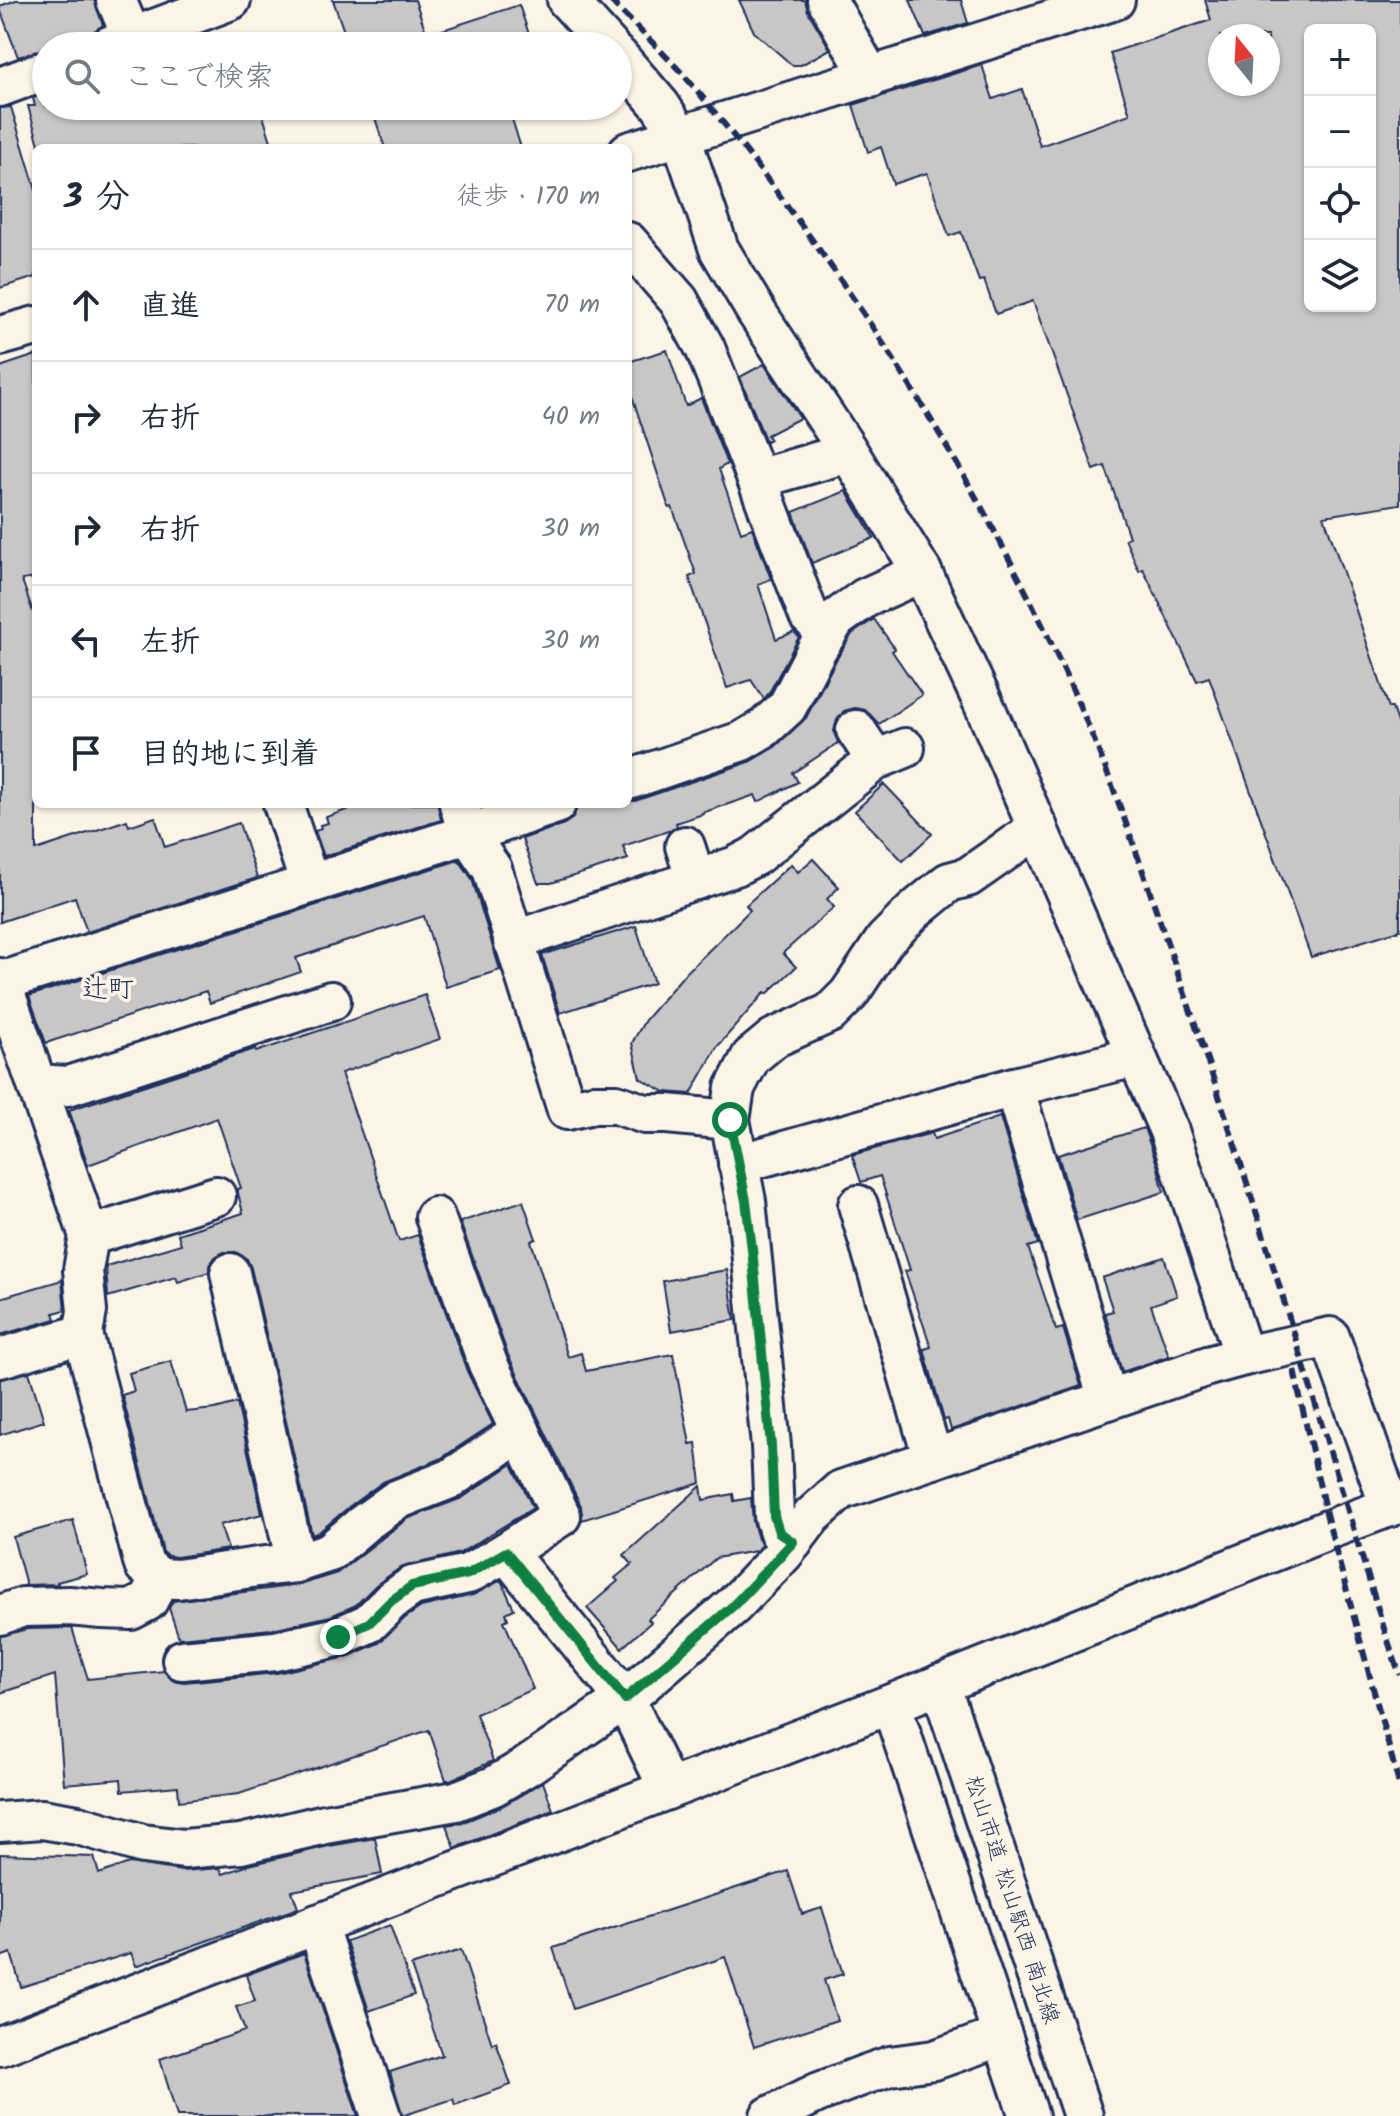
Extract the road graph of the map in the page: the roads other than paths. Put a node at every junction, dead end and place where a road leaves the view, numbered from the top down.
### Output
1 (116, 0) edge
2 (231, 0) edge
3 (567, 0) edge
4 (827, 0) edge
5 (1115, 0) edge
6 (120, 32) edge
7 (147, 32) edge
8 (597, 32) edge
9 (632, 72) edge
10 (32, 75) edge
11 (871, 78) junction
12 (0, 87) edge
13 (681, 137) junction
14 (632, 151) edge
15 (632, 247) edge
16 (32, 327) edge
17 (0, 336) edge
18 (830, 458) dead end
19 (757, 479) junction
20 (922, 572) junction
21 (827, 633) junction
22 (879, 746) dead end
23 (632, 779) edge
24 (284, 808) edge
25 (531, 808) edge
26 (464, 819) edge
27 (1038, 828) junction
28 (310, 884) junction
29 (513, 941) junction
30 (0, 980) edge
31 (331, 1001) dead end
32 (1136, 1057) junction
33 (37, 1084) junction
34 (1014, 1087) junction
35 (730, 1120) junction
36 (738, 1164) junction
37 (216, 1196) dead end
38 (858, 1205) dead end
39 (435, 1217) dead end
40 (89, 1236) junction
41 (230, 1273) dead end
42 (83, 1334) junction
43 (1244, 1356) junction
44 (0, 1358) edge
45 (1108, 1400) junction
46 (521, 1432) junction
47 (933, 1459) junction
48 (1395, 1505) edge
49 (793, 1542) junction
50 (506, 1552) junction
51 (296, 1563) junction
52 (160, 1578) junction
53 (0, 1615) edge
54 (182, 1660) dead end
55 (940, 1684) junction
56 (625, 1699) junction
57 (891, 1704) junction
58 (667, 1790) junction
59 (0, 1822) edge
60 (317, 1924) junction
61 (1002, 2036) junction
62 (0, 2046) edge
63 (381, 2116) edge
64 (770, 2116) edge
65 (1029, 2116) edge
66 (1083, 2116) edge

1 - 6 street
2 - 7 street
3 - 8 street
4 - 11 street
5 - 11 street
9 - 13 street
10 - 12 street
11 - 13 street
13 - 14 street
13 - 20 street
15 - 19 street
16 - 17 street
18 - 19 street
19 - 21 street
20 - 21 street
20 - 27 street
21 - 23 street
22 - 29 street
24 - 28 street
25 - 26 street
26 - 28 street
26 - 29 street
27 - 32 street
27 - 35 street
28 - 30 street
29 - 35 street
30 - 33 street
31 - 33 street
32 - 34 street
32 - 43 street
33 - 40 street
34 - 36 street
34 - 45 street
35 - 36 street
36 - 49 street
37 - 40 street
38 - 47 street
39 - 46 street
40 - 42 street
41 - 51 street
42 - 44 street
42 - 52 street
43 - 45 street
43 - 48 street
45 - 47 street
46 - 50 street
46 - 51 street
47 - 49 street
48 - 55 street
49 - 56 street
50 - 54 street
50 - 56 street
51 - 52 street
52 - 53 street
55 - 57 street
55 - 66 street, 松山市道 松山駅西 南北線
56 - 58 street
56 - 59 street
57 - 58 street
57 - 61 street
58 - 60 street
60 - 62 street
60 - 63 street
61 - 64 street
61 - 65 street

